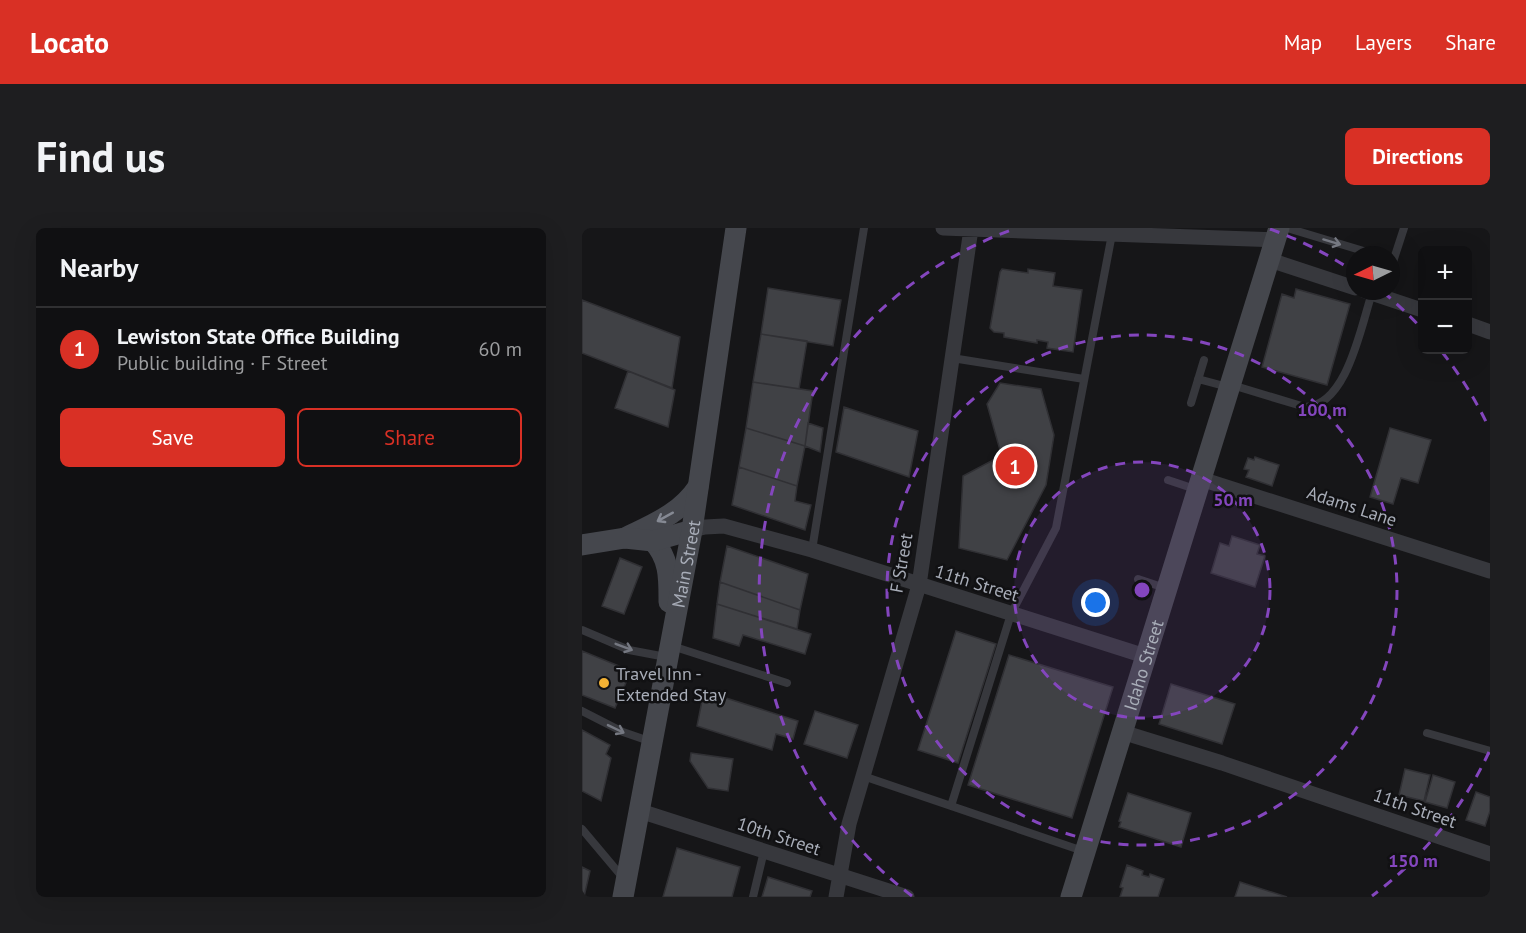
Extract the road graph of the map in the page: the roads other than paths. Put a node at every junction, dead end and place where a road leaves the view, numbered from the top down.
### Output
1 (736, 228) edge
2 (864, 228) edge
3 (943, 228) edge
4 (1404, 228) edge
5 (971, 229) edge
6 (1106, 232) edge
7 (1278, 239) edge
8 (1398, 246) edge
9 (1346, 250) edge
10 (1346, 282) edge
11 (1372, 300) edge
12 (1394, 300) edge
13 (1418, 309) edge
14 (1472, 326) edge
15 (1490, 332) edge
16 (952, 358) junction
17 (1204, 360) dead end
18 (1198, 378) junction
19 (1084, 379) junction
20 (1230, 386) junction
21 (1191, 403) dead end
22 (1168, 480) dead end
23 (1199, 484) junction
24 (698, 487) junction
25 (692, 530) junction
26 (626, 538) junction
27 (653, 541) junction
28 (582, 545) edge
29 (812, 550) junction
30 (1490, 572) edge
31 (1138, 579) dead end
32 (919, 585) junction
33 (1167, 588) junction
34 (1011, 614) junction
35 (582, 630) edge
36 (669, 652) junction
37 (1145, 656) junction
38 (787, 683) dead end
39 (582, 711) edge
40 (1122, 732) junction
41 (1427, 733) dead end
42 (652, 742) junction
43 (1490, 751) edge
44 (863, 776) junction
45 (951, 806) junction
46 (640, 811) junction
47 (582, 829) edge
48 (764, 851) junction
49 (1085, 851) junction
50 (1490, 854) edge
51 (839, 876) junction
52 (625, 890) edge
53 (753, 897) edge
54 (836, 897) edge
55 (907, 897) edge
56 (1071, 897) edge

1 - 24 main road, Main Street
2 - 29 lane
3 - 5 street
4 - 8 lane
5 - 6 street
5 - 16 street, F Street
6 - 7 street
6 - 19 lane
7 -> 9 lane
7 - 10 street
7 - 20 main road, Idaho Street
11 - 20 lane
12 - 13 street
14 - 15 street
16 - 19 lane
16 - 32 street, F Street
17 - 18 lane
18 - 20 lane
18 - 21 lane
19 - 34 lane
20 - 23 main road, Idaho Street
22 - 23 lane
23 - 30 street, Adams Lane
23 - 33 main road, Idaho Street
24 - 25 main road, Main Street
24 -> 26 main road
25 - 27 main road
25 - 29 street, 11th Street
25 - 36 main road, Main Street
26 - 27 main road
26 - 28 main road
27 - 36 main road
29 - 32 street, 11th Street
31 - 33 lane
32 - 34 street, 11th Street
32 - 44 street, F Street
33 - 37 main road, Idaho Street
34 - 37 street, 11th Street
34 - 45 lane
35 -> 36 lane
36 - 38 lane
36 - 42 main road, Main Street
37 - 40 main road, Idaho Street
39 -> 42 lane
40 - 49 main road, Idaho Street
40 - 50 street, 11th Street
41 - 43 lane
42 - 46 main road, Main Street
44 - 45 lane
44 - 51 street, F Street
45 - 49 lane
46 - 48 street, 10th Street
46 - 52 main road, Main Street
47 - 52 lane
48 - 51 street, 10th Street
48 - 53 lane
49 - 56 main road, Idaho Street
51 - 54 street, F Street
51 - 55 street, 10th Street

